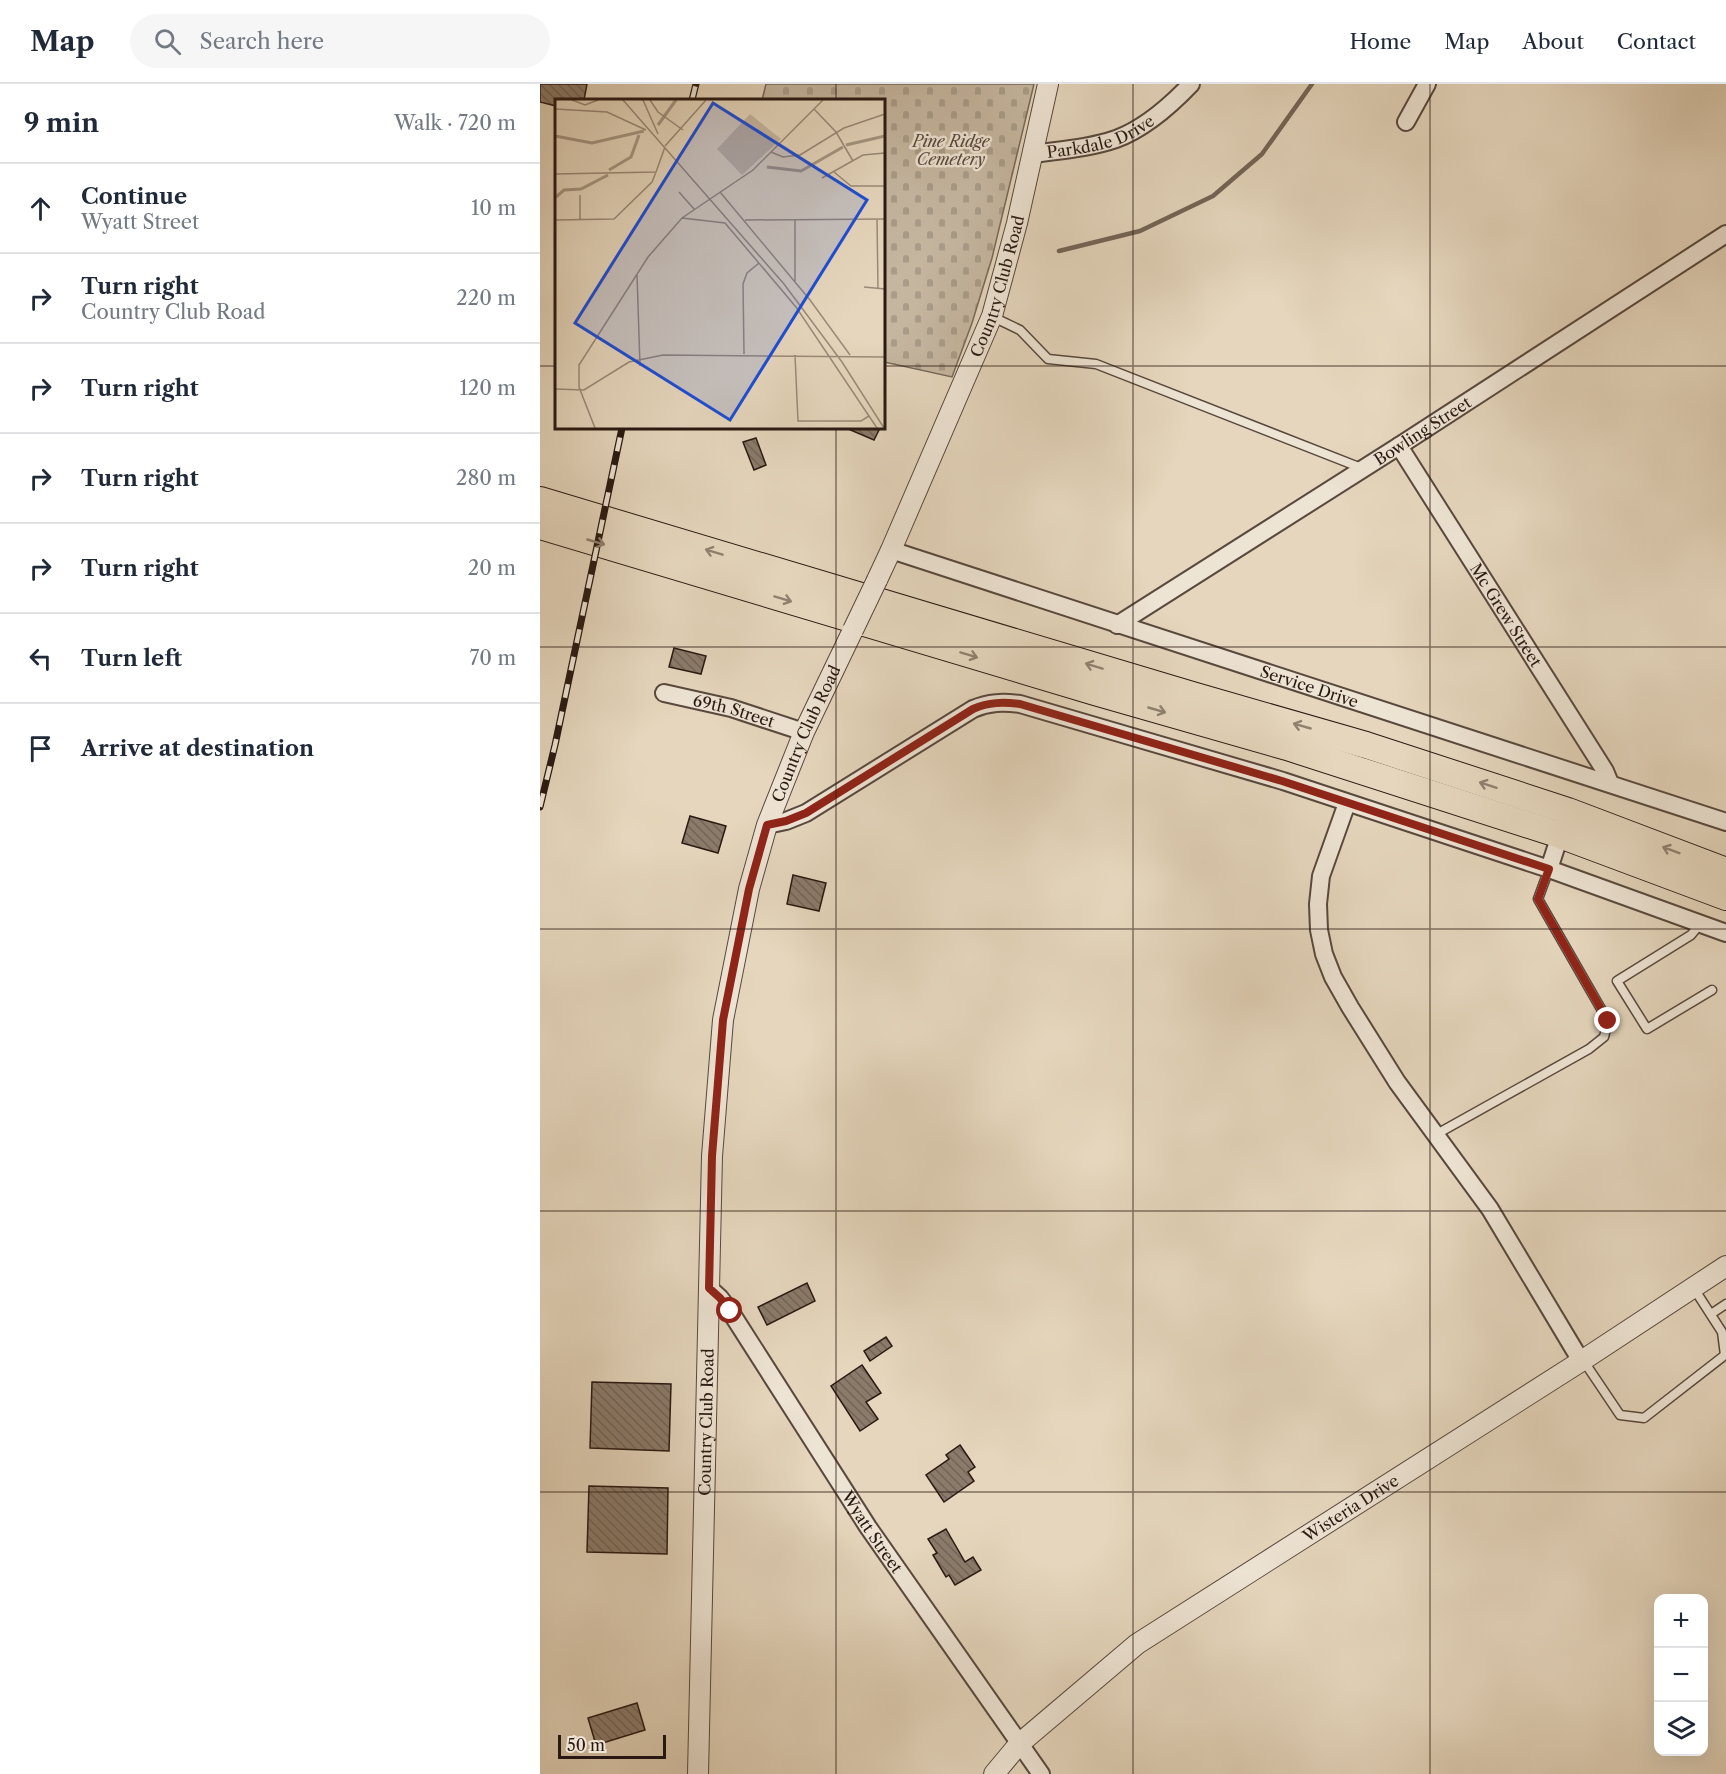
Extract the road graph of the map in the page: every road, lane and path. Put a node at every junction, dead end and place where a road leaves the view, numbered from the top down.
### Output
1 (1048, 84) edge
2 (1191, 84) edge
3 (1427, 84) edge
4 (1406, 122) dead end
5 (1033, 154) junction
6 (1726, 234) edge
7 (992, 316) junction
8 (1399, 446) junction
9 (1364, 469) junction
10 (540, 500) edge
11 (540, 526) edge
12 (891, 550) junction
13 (1117, 625) junction
14 (664, 693) dead end
15 (804, 732) junction
16 (1610, 783) junction
17 (1347, 804) junction
18 (1568, 811) junction
19 (1726, 822) edge
20 (767, 825) junction
21 (1560, 835) junction
22 (1549, 869) junction
23 (1726, 871) edge
24 (1726, 897) edge
25 (1701, 923) junction
26 (1726, 933) edge
27 (1712, 990) dead end
28 (1435, 1135) junction
29 (1726, 1266) edge
30 (1693, 1287) junction
31 (709, 1288) junction
32 (1726, 1304) edge
33 (1711, 1314) junction
34 (1582, 1360) junction
35 (1019, 1744) junction
36 (698, 1774) edge
37 (994, 1774) edge
38 (1041, 1774) edge

1 - 5 street, Country Club Road
2 - 5 street, Parkdale Drive
3 - 4 street
5 - 7 street, Country Club Road
6 - 8 street, Bowling Street
7 - 9 lane
7 - 12 street, Country Club Road
8 - 9 street, Bowling Street
8 - 16 street, Mc Grew Street
9 - 13 street, Bowling Street
18 -> 10 main road
11 -> 21 main road
12 - 13 street, Service Drive
12 - 15 street, Country Club Road, bridge
13 - 16 street, Service Drive
14 - 15 street, 69th Street
15 - 20 street, Country Club Road
16 - 19 street, Service Drive
17 - 20 street
17 - 22 street
17 - 28 street
18 - 21 street
23 -> 18 main road
20 - 31 street, Country Club Road
21 - 22 street
21 - 24 main road
22 - 25 street
22 - 28 lane
25 - 26 street
25 - 27 lane
28 - 34 street
29 - 30 street, Wisteria Drive
30 - 33 lane
30 - 34 street, Wisteria Drive
31 - 35 street, Wyatt Street
31 - 36 street, Country Club Road
32 - 33 lane
33 - 34 lane
34 - 35 street, Wisteria Drive
35 - 37 street, Wisteria Drive
35 - 38 street, Wyatt Street

